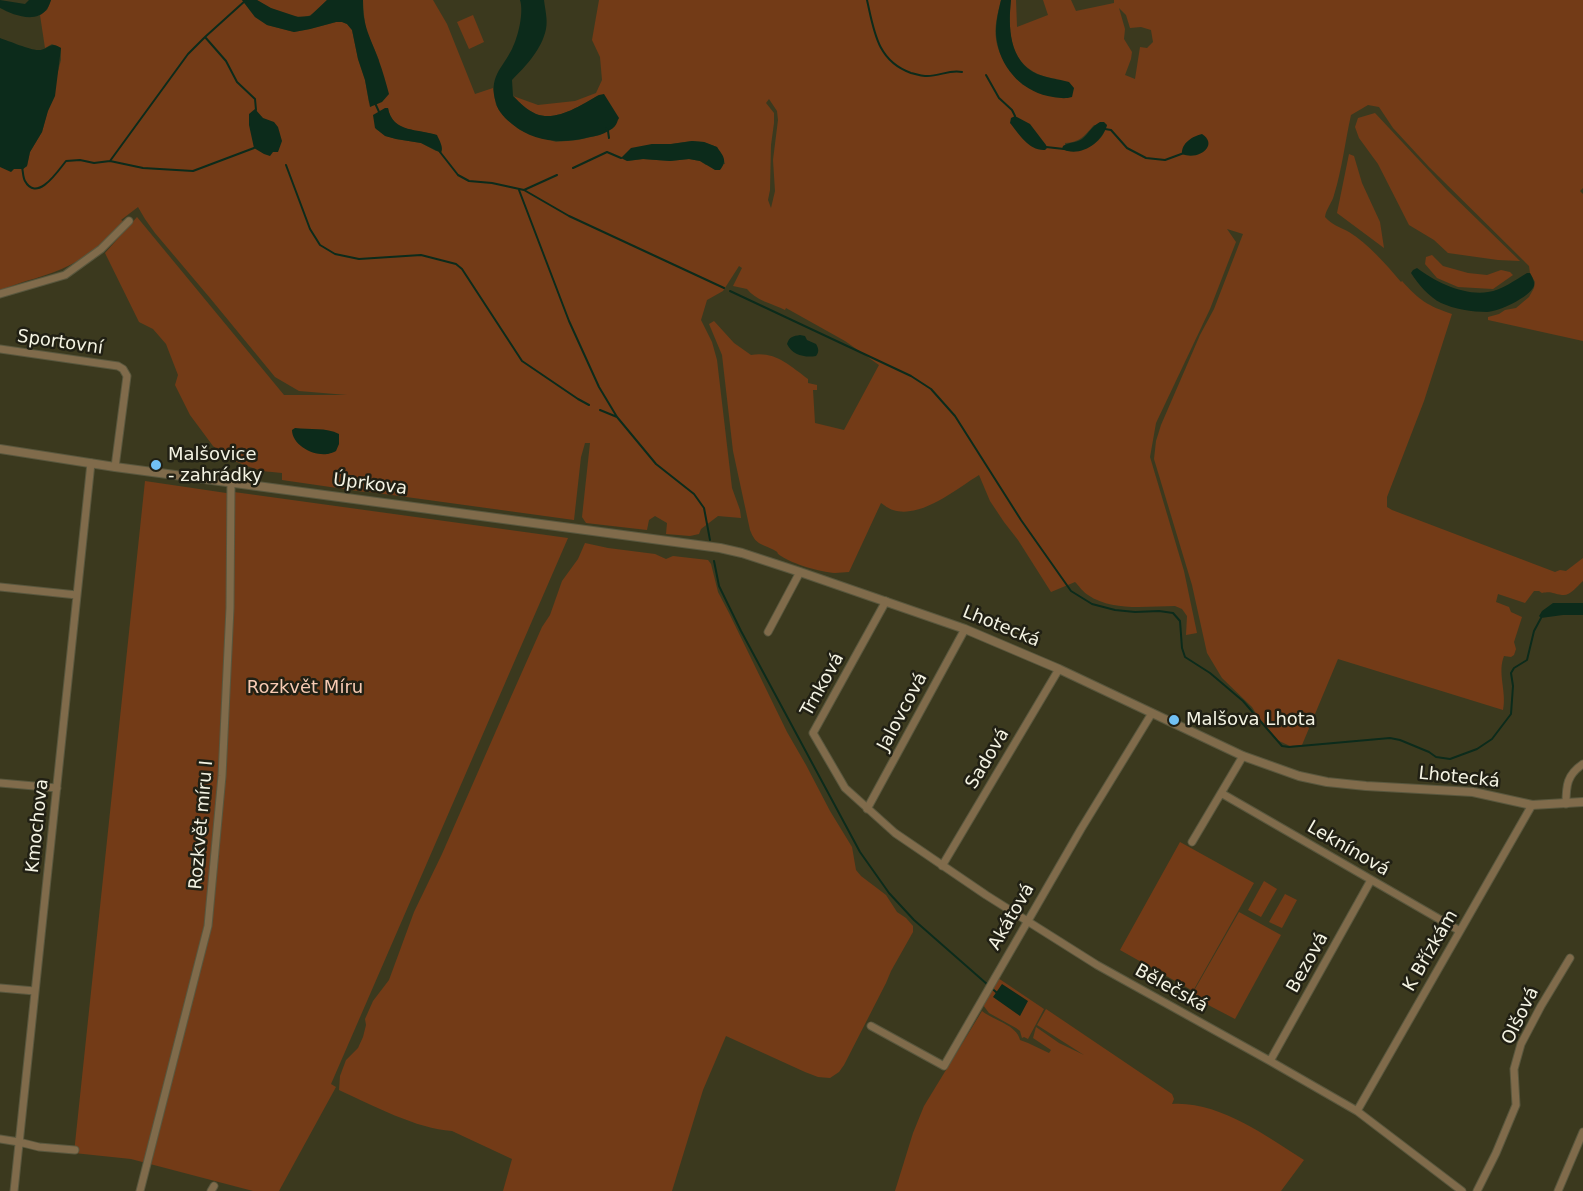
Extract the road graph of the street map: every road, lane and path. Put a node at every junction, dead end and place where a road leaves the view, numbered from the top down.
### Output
1 (129, 221) dead end
2 (0, 294) edge
3 (0, 349) edge
4 (0, 449) edge
5 (91, 463) junction
6 (115, 467) junction
7 (231, 482) junction
8 (737, 552) joint
9 (800, 572) junction
10 (0, 587) edge
11 (77, 595) junction
12 (886, 601) junction
13 (965, 629) junction
14 (768, 632) dead end
15 (1059, 669) junction
16 (1152, 713) junction
17 (1243, 756) junction
18 (1583, 764) edge
19 (0, 783) edge
20 (57, 788) junction
21 (1221, 794) junction
22 (1583, 802) edge
23 (1566, 804) junction
24 (1532, 805) junction
25 (867, 808) junction
26 (1192, 842) dead end
27 (942, 866) junction
28 (1371, 880) junction
29 (1027, 921) junction
30 (1460, 931) junction
31 (1570, 958) dead end
32 (0, 988) edge
33 (35, 991) junction
34 (871, 1026) dead end
35 (1270, 1061) junction
36 (1357, 1111) junction
37 (1583, 1132) edge
38 (0, 1139) edge
39 (19, 1142) junction
40 (75, 1150) dead end
41 (14, 1191) edge
42 (140, 1191) edge
43 (1462, 1191) edge
44 (1477, 1191) edge
45 (1558, 1191) edge

1 - 2 street
3 - 6 street, Sportovní
4 - 5 street, Úprkova
5 - 6 street, Úprkova
5 - 11 street, Kmochova
6 - 7 street, Úprkova
7 - 8 street, Úprkova
7 - 42 street, Rozkvět míru I
8 - 9 street, Lhotecká
9 - 12 street, Lhotecká
9 - 14 street
10 - 11 street
11 - 20 street, Kmochova
12 - 13 street, Lhotecká
12 - 25 street, Trnková
13 - 15 street, Lhotecká
13 - 25 street, Jalovcová
15 - 16 street, Lhotecká
15 - 27 street, Sadová
16 - 17 street, Lhotecká
16 - 29 street, Akátová
17 - 21 street
17 - 24 street, Lhotecká
18 - 23 street
19 - 20 street
20 - 33 street, Kmochova
21 - 26 street
21 - 28 street, Leknínová
22 - 23 street, Lhotecká
23 - 24 street, Lhotecká
24 - 30 street, K Břízkám
25 - 27 street, Bělečská
27 - 29 street, Bělečská
28 - 30 street, Leknínová
28 - 35 street, Bezová
29 - 34 street, Akátová
29 - 35 street, Bělečská
30 - 36 street, K Břízkám
31 - 44 street, Olšová
32 - 33 street
33 - 39 street, Kmochova
35 - 36 street, Bělečská
36 - 43 street, Bělečská
37 - 45 street
38 - 39 street
39 - 40 street
39 - 41 street, Kmochova

